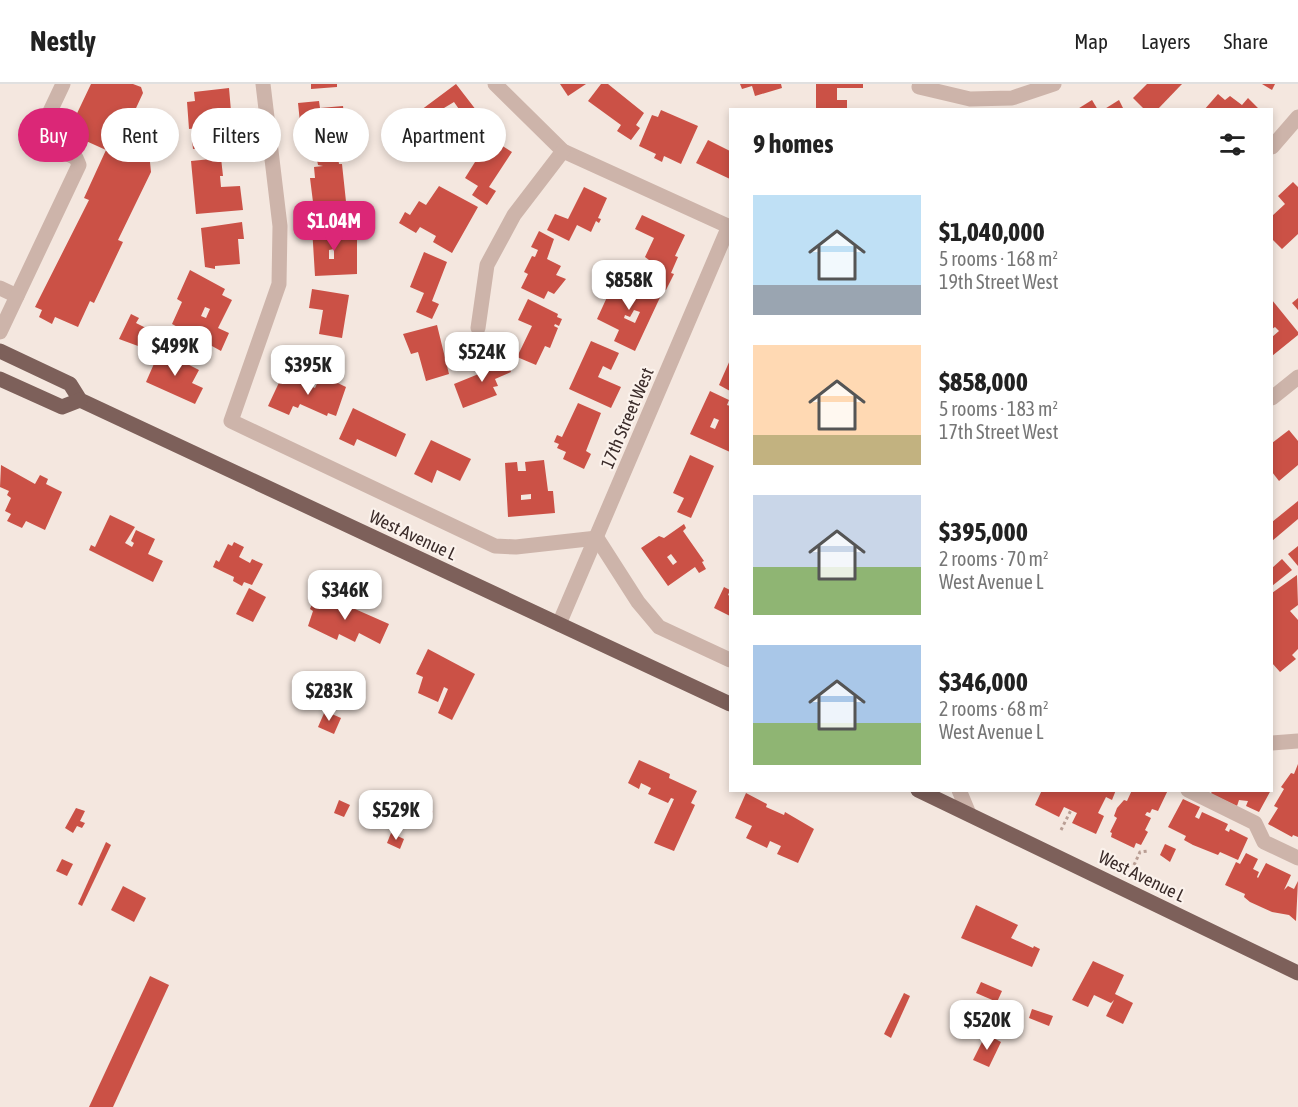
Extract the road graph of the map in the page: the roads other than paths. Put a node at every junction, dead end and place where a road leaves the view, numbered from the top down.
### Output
1 (63, 84) edge
2 (263, 84) edge
3 (495, 84) edge
4 (1054, 84) edge
5 (919, 87) dead end
6 (1298, 117) edge
7 (1273, 146) edge
8 (563, 151) junction
9 (729, 227) edge
10 (729, 229) edge
11 (0, 288) edge
12 (17, 296) junction
13 (478, 328) dead end
14 (0, 332) edge
15 (0, 351) edge
16 (1298, 377) edge
17 (0, 379) edge
18 (1273, 397) edge
19 (80, 400) junction
20 (597, 538) junction
21 (559, 624) junction
22 (729, 660) edge
23 (729, 704) edge
24 (1298, 741) edge
25 (1273, 742) edge
26 (922, 792) edge
27 (960, 792) edge
28 (1192, 792) edge
29 (969, 814) junction
30 (1298, 858) edge
31 (1298, 974) edge

1 - 12 street
2 - 20 street, West Avenue L
3 - 8 street
4 - 5 street
6 - 7 street
8 - 9 street
8 - 13 street
10 - 20 street, 17th Street West
11 - 12 street
12 - 14 street
15 - 19 main road, West Avenue L
16 - 18 street
17 - 19 main road
19 - 21 main road, West Avenue L
20 - 21 street, 17th Street West
20 - 22 street
21 - 23 main road, West Avenue L
24 - 25 street
26 - 29 main road, West Avenue L
27 - 29 street
28 - 30 street
29 - 31 main road, West Avenue L

